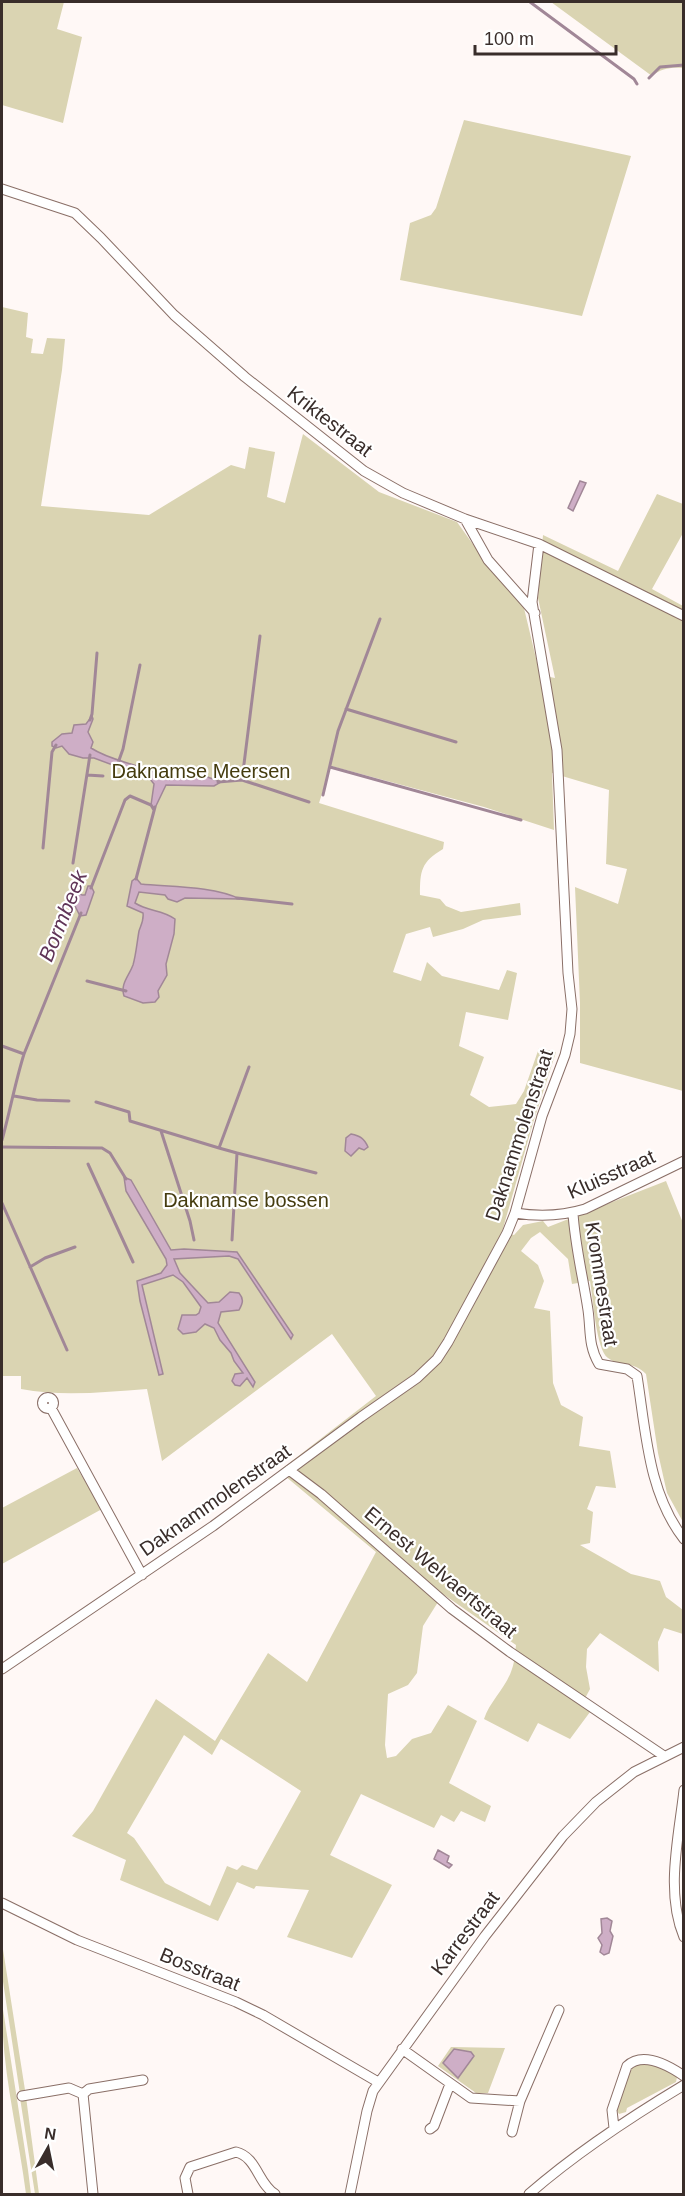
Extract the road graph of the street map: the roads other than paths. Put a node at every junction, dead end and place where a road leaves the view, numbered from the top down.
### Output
1 (2, 189) edge
2 (465, 519) junction
3 (539, 544) junction
4 (535, 613) junction
5 (684, 616) edge
6 (684, 1161) edge
7 (515, 1213) junction
8 (573, 1213) junction
9 (51, 1408) dead end
10 (289, 1470) junction
11 (684, 1539) edge
12 (142, 1575) junction
13 (2, 1669) edge
14 (684, 1747) edge
15 (664, 1756) junction
16 (684, 1790) edge
17 (682, 1812) edge
18 (2, 1903) edge
19 (684, 1937) edge
20 (559, 2010) dead end
21 (402, 2049) junction
22 (684, 2076) edge
23 (143, 2080) dead end
24 (378, 2082) junction
25 (450, 2084) junction
26 (684, 2085) edge
27 (83, 2094) junction
28 (22, 2096) dead end
29 (520, 2101) junction
30 (614, 2128) junction
31 (430, 2129) dead end
32 (512, 2132) dead end
33 (93, 2194) edge
34 (188, 2194) edge
35 (275, 2194) edge
36 (350, 2194) edge
37 (528, 2194) edge

1 - 2 street, Kriktestraat
2 - 3 street, Kriktestraat
2 - 4 street
3 - 4 street, Daknammolenstraat
3 - 5 street, Kriktestraat
4 - 7 street, Daknammolenstraat
6 - 8 street, Kluisstraat
7 - 8 street, Kluisstraat
7 - 10 street, Daknammolenstraat
8 - 11 street, Krommestraat
9 - 12 street, Daknammolenstraat
10 - 12 street, Daknammolenstraat
10 - 15 street, Ernest Welvaertstraat
12 - 13 street, Daknammolenstraat
14 - 15 street, Karrestraat
15 - 21 street, Karrestraat
16 - 17 street
17 - 19 street
18 - 24 street, Bosstraat
20 - 29 street
21 - 24 street, Karrestraat
21 - 25 street
22 - 30 street
23 - 27 street
24 - 36 street, Karrestraat
25 - 29 street
25 - 31 street
26 - 30 street
27 - 28 street
27 - 33 street
29 - 32 street
30 - 37 street
34 - 35 street

